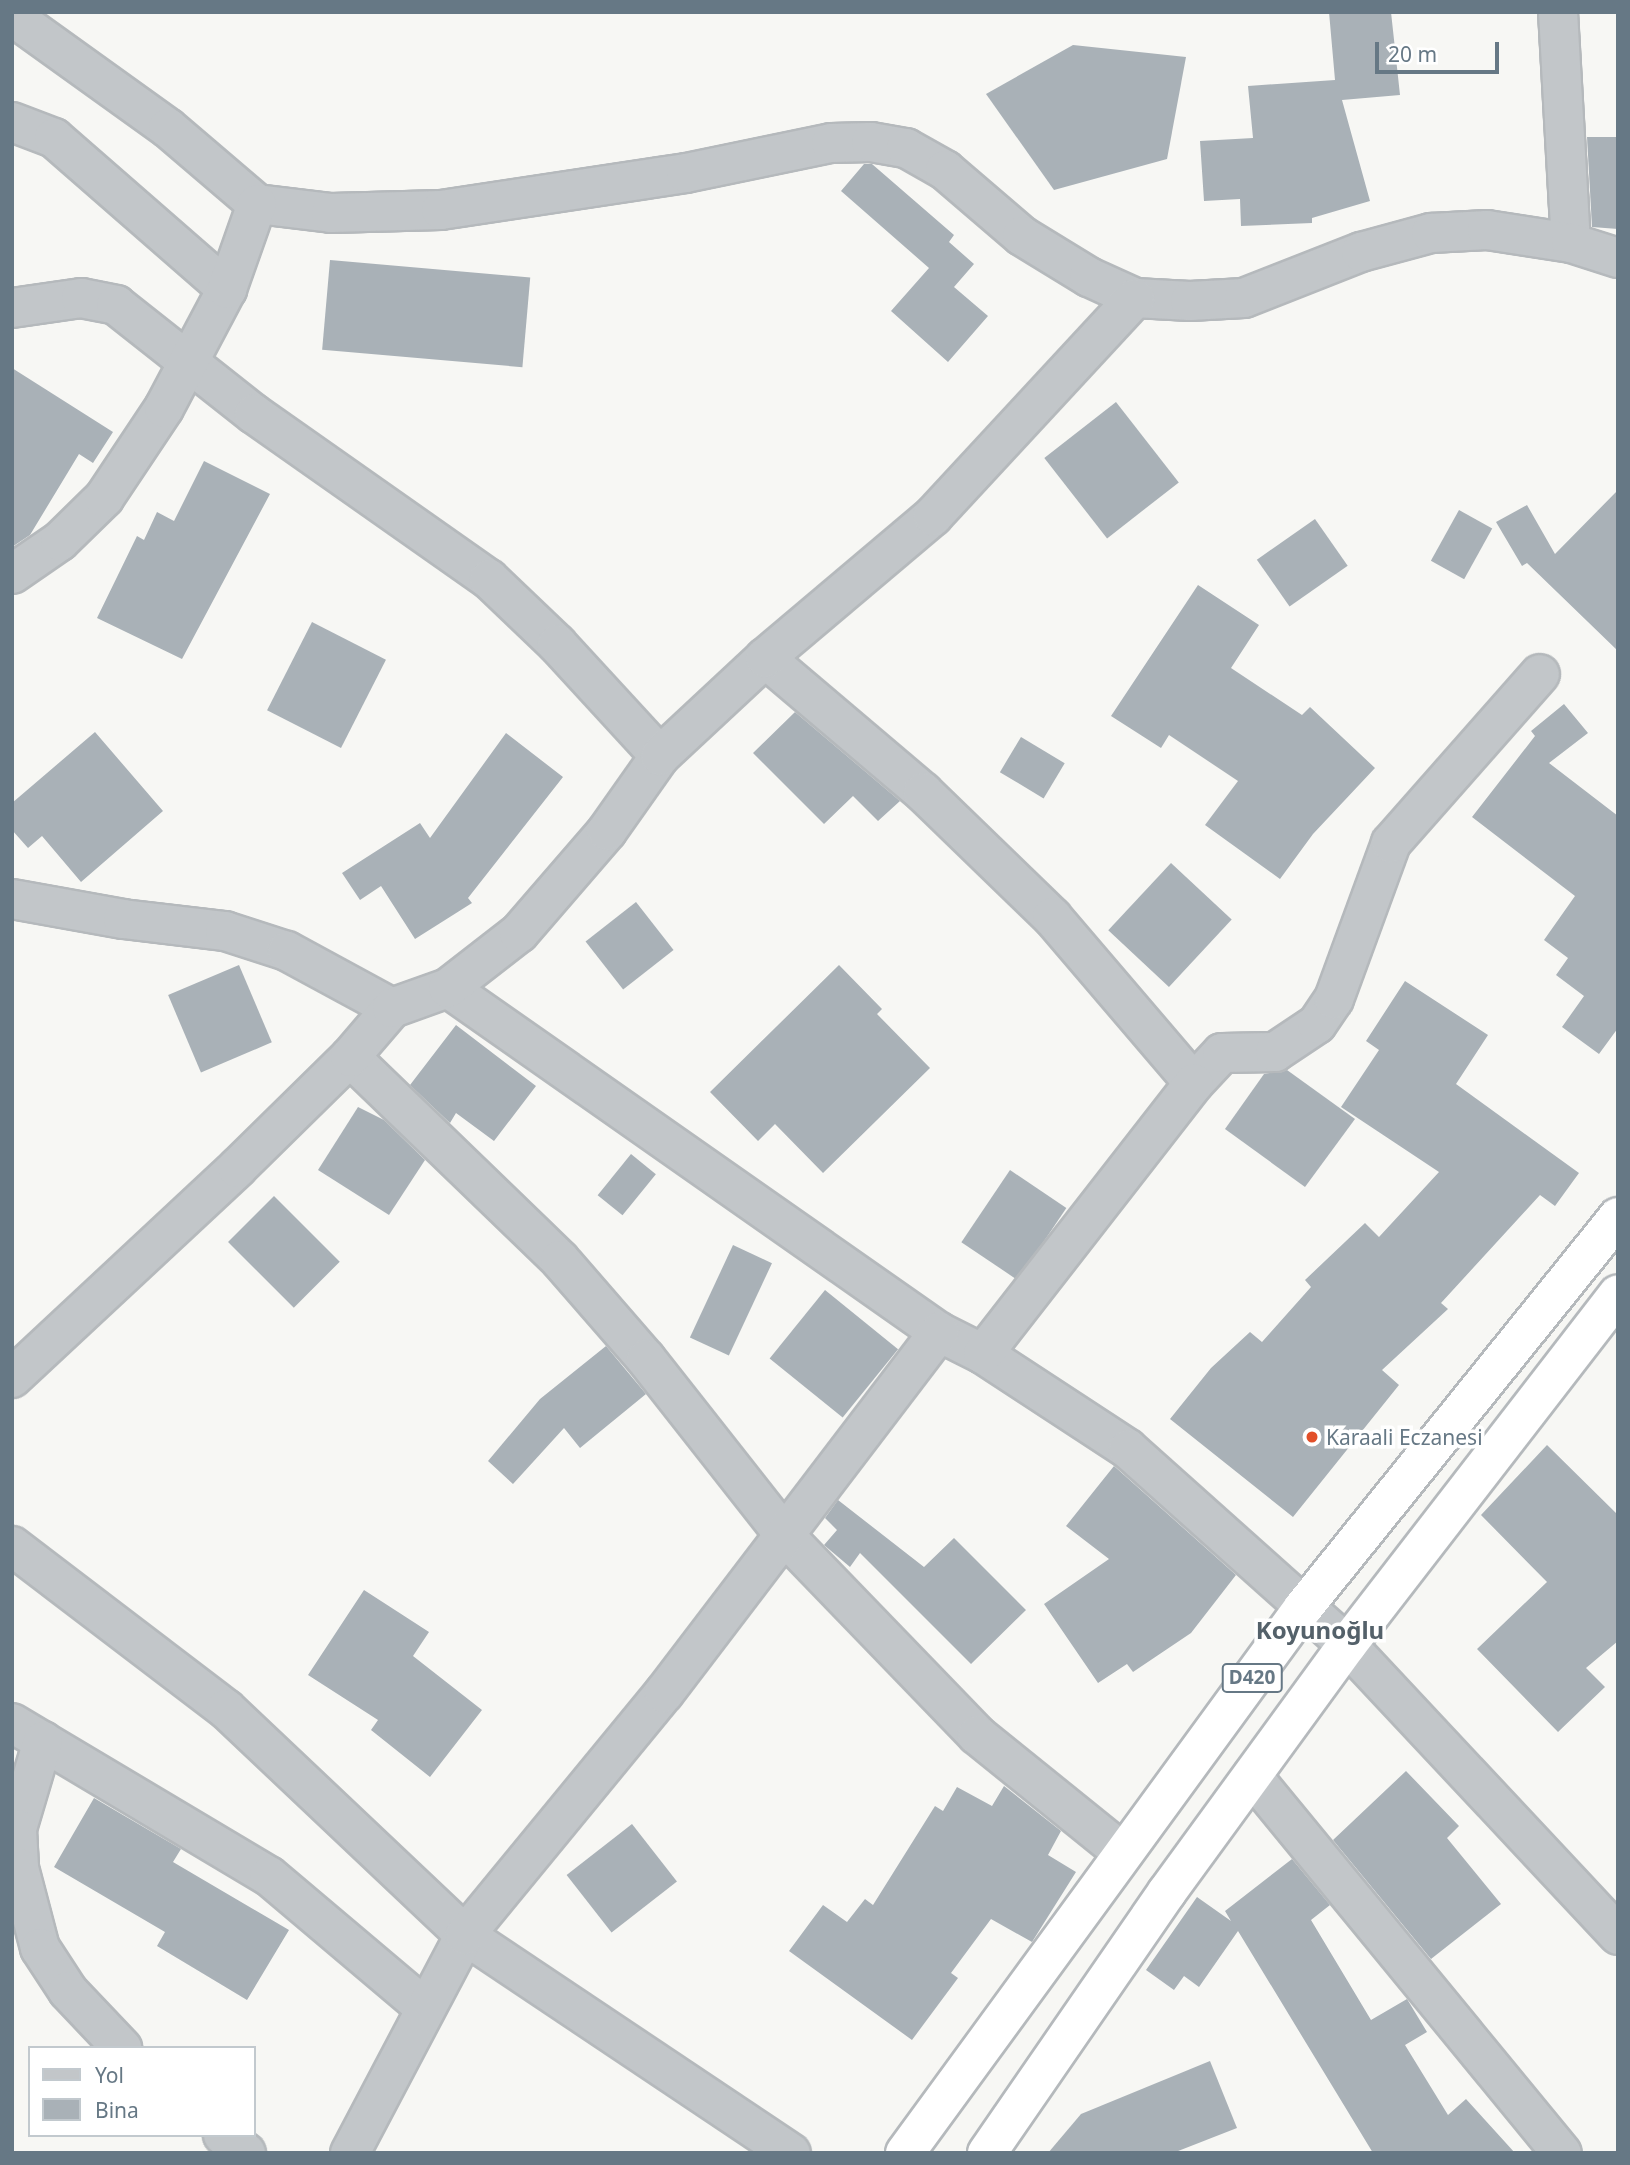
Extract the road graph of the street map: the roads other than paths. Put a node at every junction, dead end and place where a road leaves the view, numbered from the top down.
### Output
1 (1558, 12) edge
2 (12, 16) edge
3 (12, 122) edge
4 (257, 204) junction
5 (1570, 243) junction
6 (1618, 258) edge
7 (226, 289) junction
8 (1135, 298) junction
9 (12, 308) edge
10 (192, 362) junction
11 (12, 574) edge
12 (765, 658) junction
13 (1540, 674) dead end
14 (660, 756) junction
15 (12, 899) edge
16 (448, 988) junction
17 (392, 1008) junction
18 (350, 1057) junction
19 (1194, 1083) junction
20 (1618, 1217) edge
21 (1618, 1294) edge
22 (939, 1332) junction
23 (983, 1354) junction
24 (12, 1378) edge
25 (786, 1537) junction
26 (12, 1546) edge
27 (1303, 1608) junction
28 (1347, 1645) junction
29 (28, 1732) edge
30 (1252, 1776) junction
31 (1123, 1853) junction
32 (1618, 1934) edge
33 (465, 1935) junction
34 (424, 2007) junction
35 (120, 2046) edge
36 (226, 2137) edge
37 (246, 2153) edge
38 (350, 2153) edge
39 (791, 2153) edge
40 (905, 2153) edge
41 (987, 2153) edge
42 (1562, 2153) edge

1 - 5 street
2 - 4 street
3 - 7 street
4 - 7 street
4 - 8 street
5 - 6 street
5 - 8 street
7 - 10 street
8 - 12 street
9 - 10 street
10 - 11 street
10 - 14 street
12 - 14 street
12 - 19 street
13 - 19 street
14 - 16 street
15 - 17 street
16 - 17 street
16 - 22 street
17 - 18 street
18 - 24 street
18 - 25 street
19 - 23 street
20 - 27 highway, D420
21 - 28 highway, D420
22 - 23 street
22 - 25 street
23 - 27 street
25 - 31 street
25 - 33 street
26 - 33 street
27 - 28 street
27 - 31 highway, D420
28 - 30 highway, D420
28 - 32 street
29 - 34 street
29 - 35 street
30 - 41 highway, D420
30 - 42 street
31 - 40 highway, D420
33 - 34 street
33 - 39 street
34 - 38 street
36 - 37 street

